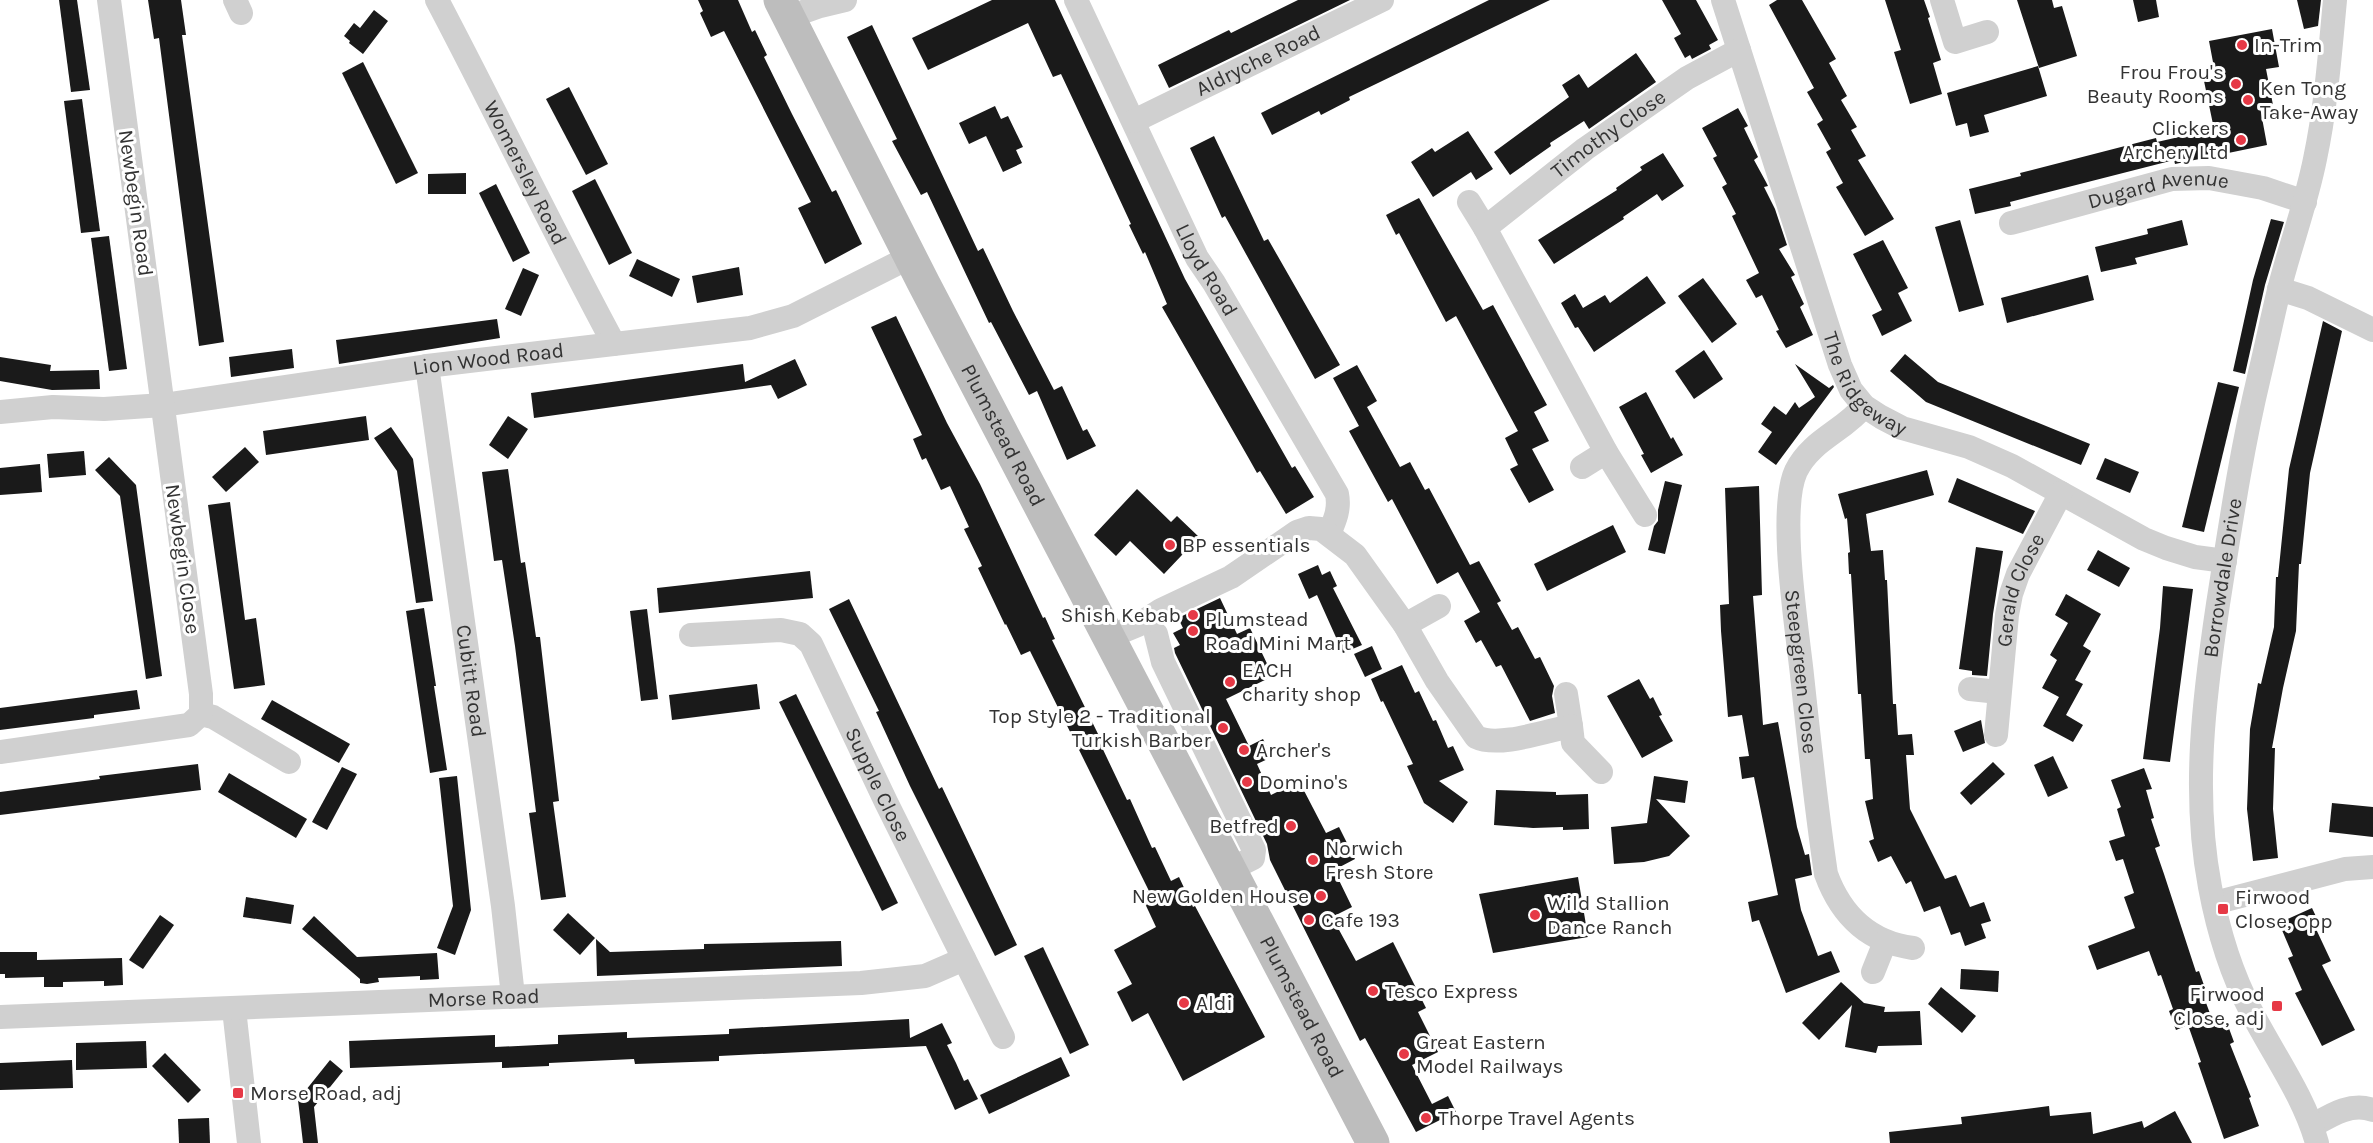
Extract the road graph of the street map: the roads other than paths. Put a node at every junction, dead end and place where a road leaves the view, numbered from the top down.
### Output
1 (109, 0) edge
2 (437, 0) edge
3 (845, 0) edge
4 (1076, 0) edge
5 (1382, 0) edge
6 (1723, 0) edge
7 (1941, 0) edge
8 (2335, 0) edge
9 (784, 9) edge
10 (1987, 32) dead end
11 (1739, 50) junction
12 (1134, 122) junction
13 (1469, 202) dead end
14 (2306, 202) junction
15 (2011, 223) dead end
16 (1485, 228) junction
17 (910, 257) junction
18 (2279, 289) junction
19 (2373, 330) edge
20 (614, 344) junction
21 (427, 366) junction
22 (0, 399) edge
23 (163, 405) junction
24 (1864, 406) junction
25 (53, 407) junction
26 (0, 412) edge
27 (1606, 452) junction
28 (1582, 467) dead end
29 (2061, 493) junction
30 (1645, 515) dead end
31 (1329, 534) junction
32 (2225, 561) junction
33 (1439, 606) dead end
34 (1405, 625) junction
35 (1156, 634) dead end
36 (691, 636) dead end
37 (1109, 637) junction
38 (1970, 689) dead end
39 (1999, 693) junction
40 (1566, 694) dead end
41 (201, 714) junction
42 (1570, 726) junction
43 (1996, 735) dead end
44 (0, 752) edge
45 (289, 762) dead end
46 (1601, 772) dead end
47 (1242, 860) junction
48 (2373, 867) edge
49 (2214, 903) junction
50 (1885, 942) junction
51 (1913, 948) dead end
52 (964, 959) junction
53 (1873, 972) dead end
54 (513, 996) junction
55 (234, 1009) junction
56 (0, 1017) edge
57 (1003, 1037) dead end
58 (2373, 1110) edge
59 (2315, 1134) edge
60 (249, 1143) edge
61 (1373, 1143) edge

1 - 23 street, Newbegin Road
2 - 20 street, Womersley Road
3 - 9 street
4 - 12 street, Lloyd Road
5 - 12 street, Aldryche Road
6 - 11 street, The Ridgeway
7 - 10 street
8 - 14 street, Borrowdale Drive
9 - 17 main road, Plumstead Road
11 - 16 street, Timothy Close
11 - 24 street, The Ridgeway
12 - 31 street, Lloyd Road
13 - 16 street
14 - 15 street, Dugard Avenue
14 - 18 street, Borrowdale Drive
16 - 27 street
17 - 20 street, Lion Wood Road
17 - 37 main road, Plumstead Road
18 - 19 street
18 - 32 street, Borrowdale Drive
20 - 21 street, Lion Wood Road
21 - 23 street, Lion Wood Road
21 - 54 street, Cubitt Road
22 - 25 street, Lion Wood Road
23 - 25 street, Lion Wood Road
23 - 41 street, Newbegin Close
24 - 29 street, The Ridgeway
24 - 50 street, Steepgreen Close
25 - 26 street, Lion Wood Road
27 - 28 street
27 - 30 street
29 - 32 street, The Ridgeway
29 - 39 street, Gerald Close
31 - 34 street
31 - 37 street
32 - 49 street, Borrowdale Drive
33 - 34 street
34 - 42 street
35 - 47 street, Plumstead Road
36 - 52 street, Supple Close
37 - 47 main road, Plumstead Road
38 - 39 street
39 - 43 street, Gerald Close
40 - 42 street
41 - 44 street
41 - 45 street
42 - 46 street
47 - 61 main road, Plumstead Road
48 - 49 street
49 - 59 street, Borrowdale Drive
50 - 51 street, Steepgreen Close
50 - 53 street
52 - 54 street, Morse Road
52 - 57 street, Supple Close
54 - 55 street, Morse Road
55 - 56 street, Morse Road
55 - 60 street
58 - 59 street

